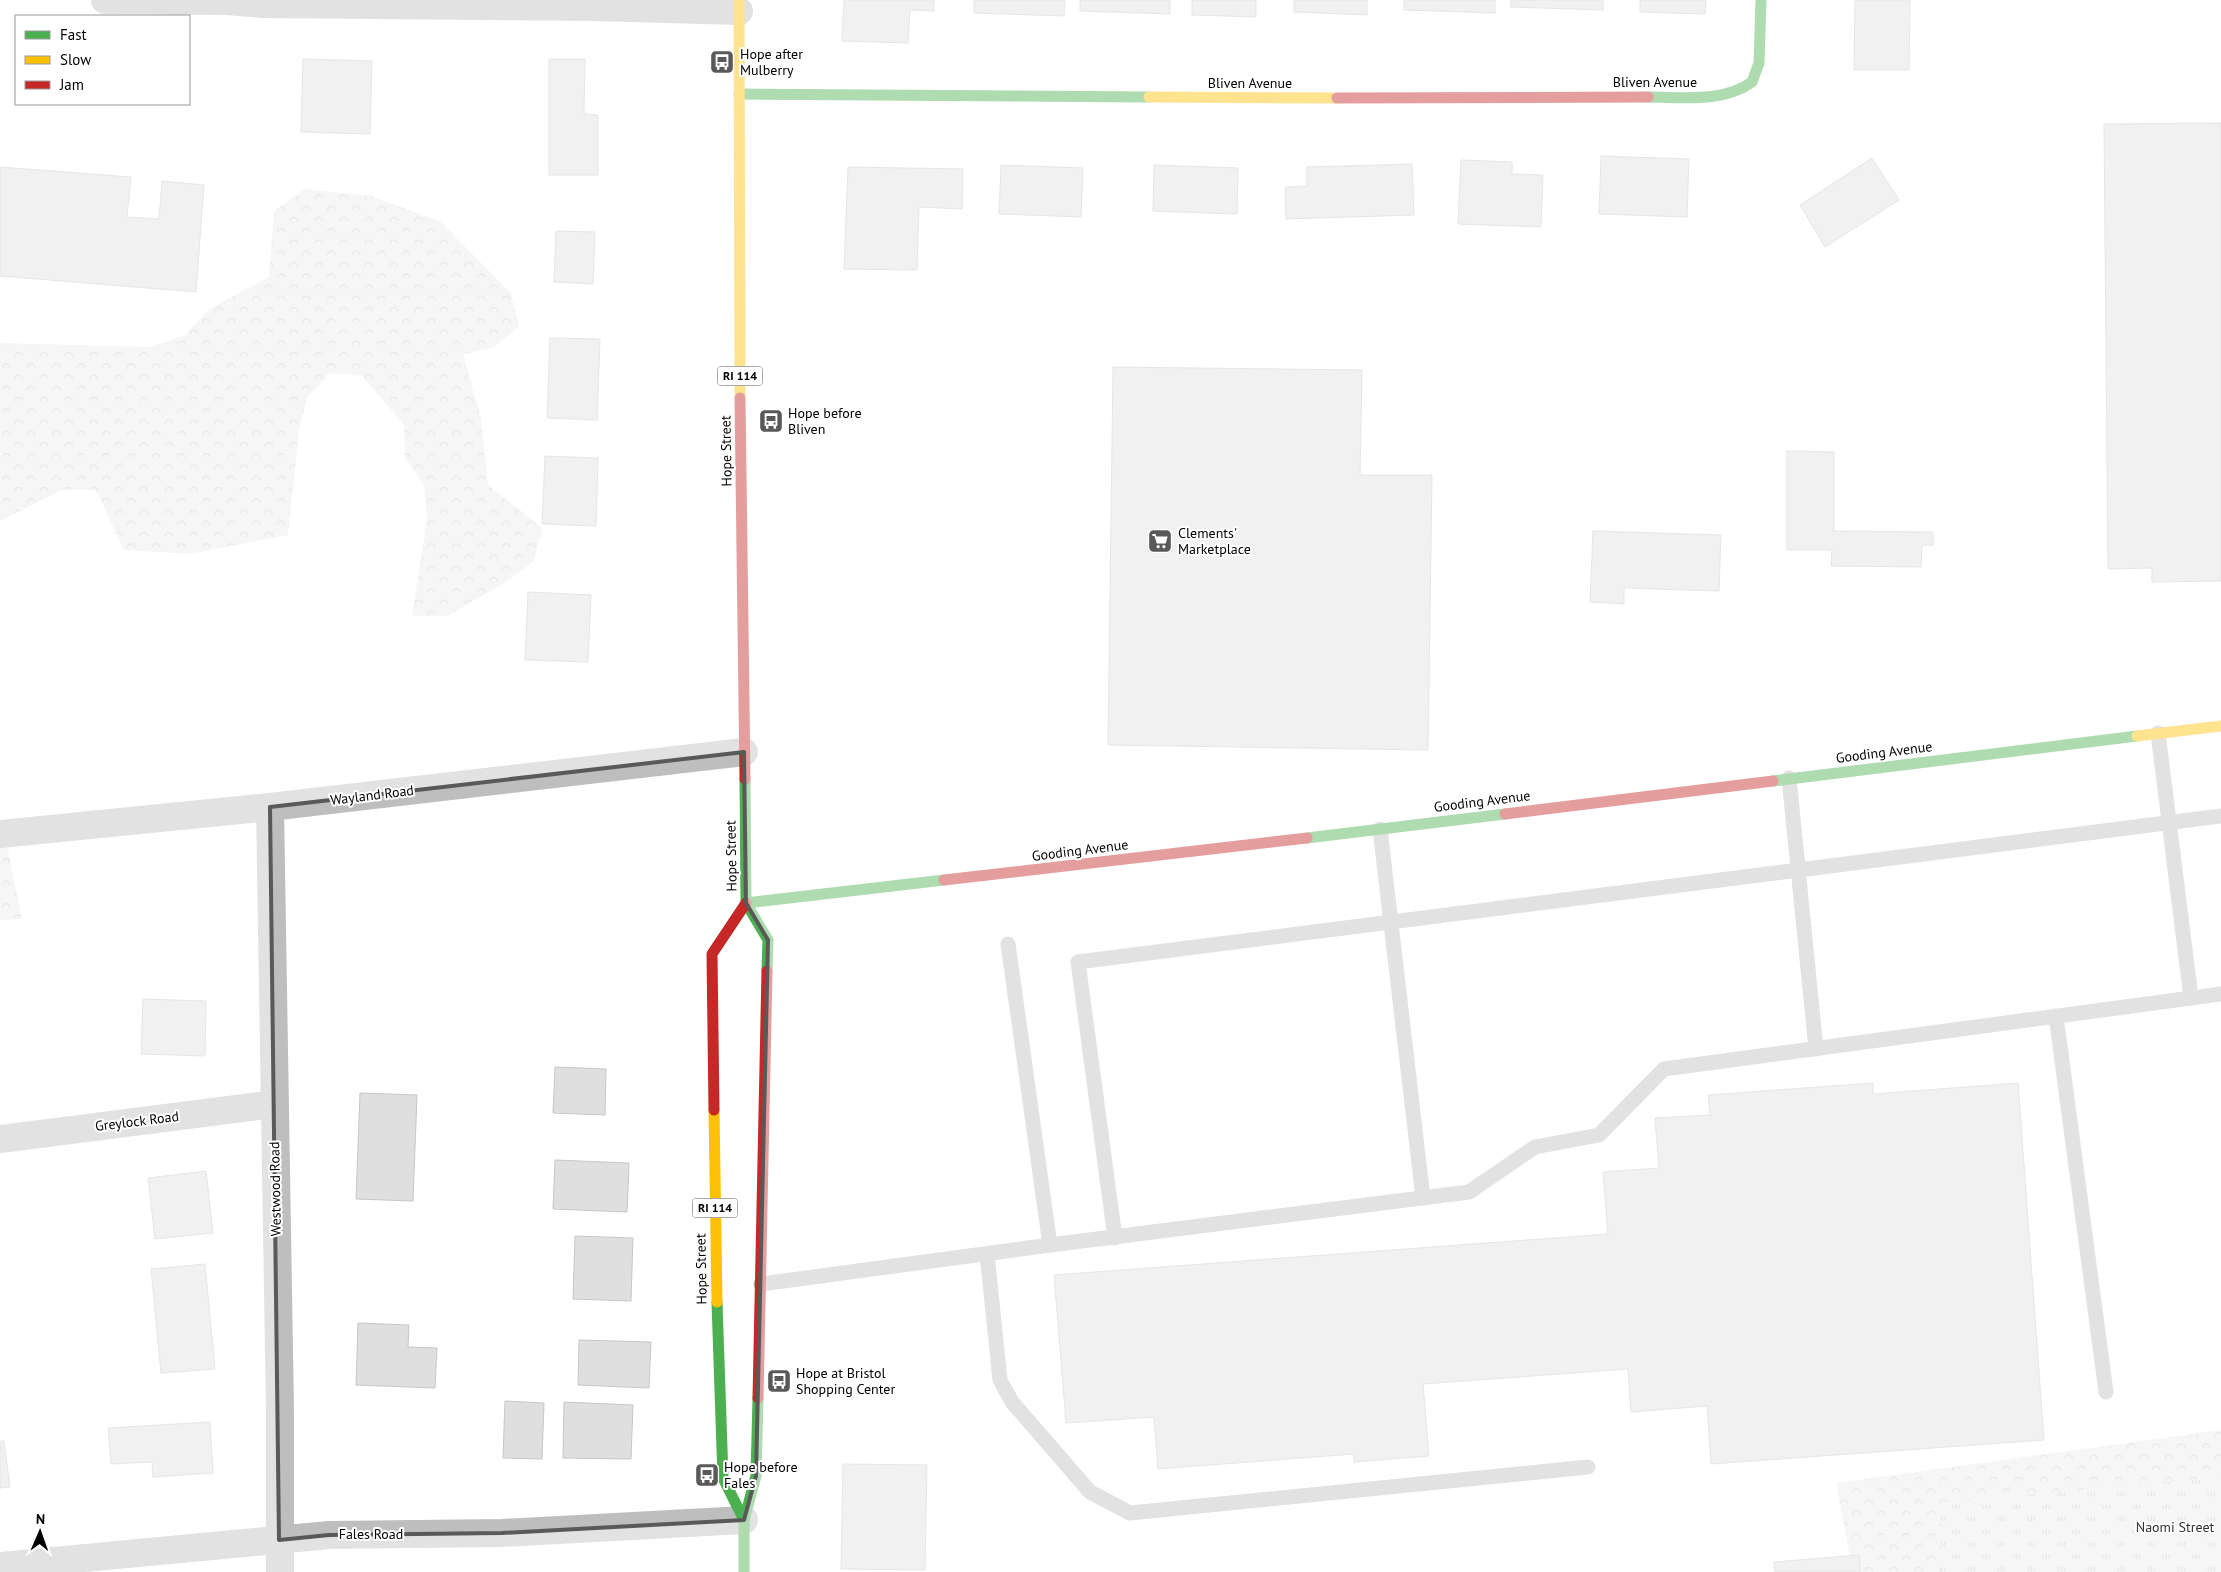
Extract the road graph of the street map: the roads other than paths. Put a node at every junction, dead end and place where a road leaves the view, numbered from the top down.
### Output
1 (106, 0) edge
2 (1760, 0) edge
3 (739, 6) edge
4 (739, 94) junction
5 (2221, 726) edge
6 (2158, 733) junction
7 (744, 752) junction
8 (1789, 778) junction
9 (270, 807) junction
10 (2221, 816) edge
11 (2169, 823) junction
12 (1380, 829) junction
13 (0, 834) edge
14 (1798, 870) junction
15 (746, 902) junction
16 (1391, 922) junction
17 (1008, 944) dead end
18 (2221, 994) edge
19 (2190, 998) junction
20 (2056, 1016) junction
21 (1816, 1048) junction
22 (274, 1104) junction
23 (0, 1138) edge
24 (1423, 1198) junction
25 (1115, 1238) junction
26 (1050, 1245) junction
27 (987, 1254) junction
28 (761, 1284) junction
29 (2106, 1392) dead end
30 (1588, 1467) dead end
31 (744, 1520) junction
32 (279, 1540) junction
33 (0, 1566) edge
34 (280, 1572) edge
35 (744, 1572) edge

1 - 3 street
2 - 4 main road, Bliven Avenue
3 - 4 main road, Hope Street / RI 114
4 - 7 main road, Hope Street / RI 114
5 - 6 main road, Gooding Avenue
6 - 8 main road, Gooding Avenue
6 - 11 lane
7 - 9 street, Wayland Road
7 - 15 main road, Hope Street / RI 114
8 - 12 main road, Gooding Avenue
8 - 14 lane
9 - 13 street, Wayland Road
9 - 22 street, Westwood Road
10 - 11 lane
11 - 14 lane
11 - 19 lane
12 - 15 main road, Gooding Avenue
12 - 16 lane
14 - 16 lane
14 - 21 lane
15 - 28 main road, Hope Street / RI 114
15 - 31 main road, Hope Street / RI 114
16 - 24 lane
16 - 25 lane
17 - 26 lane
18 - 19 lane
19 - 20 lane
20 - 21 lane
20 - 29 lane
21 - 24 lane
22 - 23 street, Greylock Road
22 - 32 street, Westwood Road
24 - 25 lane
25 - 26 lane
26 - 27 lane
27 - 28 lane
27 - 30 lane
28 - 31 main road, Hope Street / RI 114
31 - 32 street, Fales Road
31 - 35 main road, Hope Street / RI 114
32 - 33 street, Fales Road
32 - 34 street, Westwood Road

